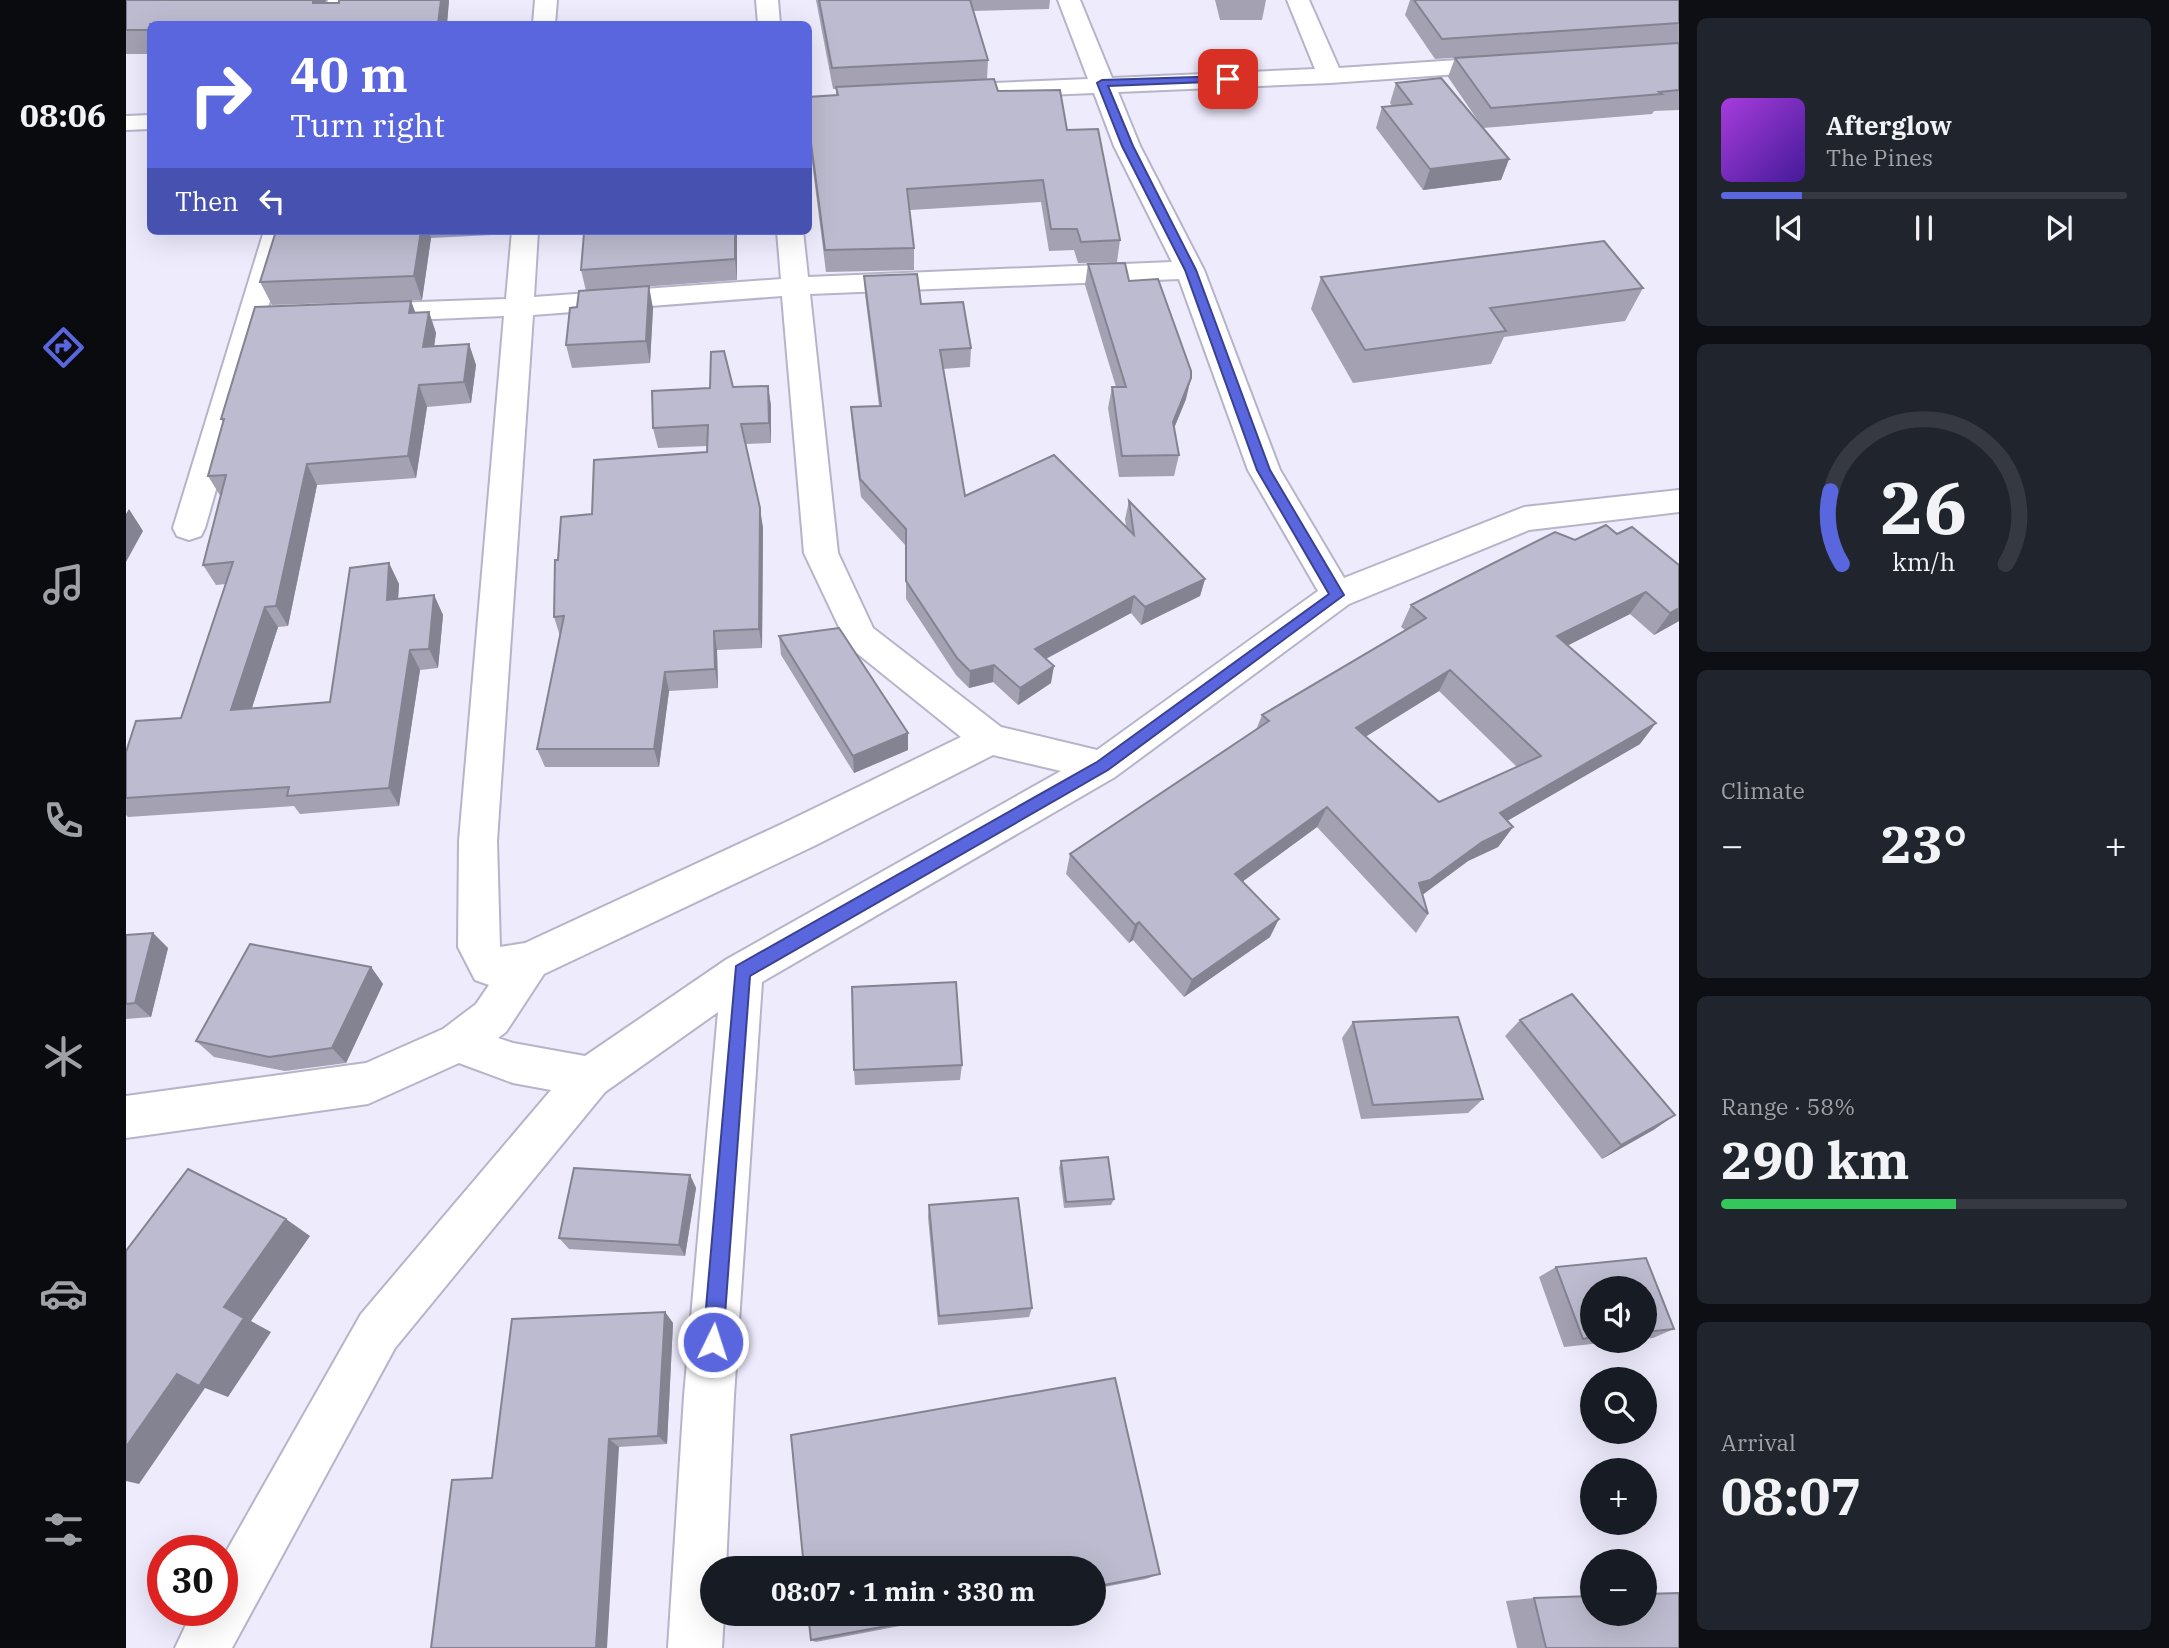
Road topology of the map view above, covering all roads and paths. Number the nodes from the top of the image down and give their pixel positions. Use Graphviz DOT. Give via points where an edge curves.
graph roads {
  1 [pos="339,0"];
  2 [pos="546,0"];
  3 [pos="767,0"];
  4 [pos="1069,0"];
  5 [pos="1298,0"];
  6 [pos="335,21"];
  7 [pos="544,21"];
  8 [pos="769,21"];
  9 [pos="1525,62"];
  10 [pos="1330,76"];
  11 [pos="1102,83"];
  12 [pos="920,94"];
  13 [pos="147,122"];
  14 [pos="126,123"];
  15 [pos="276,235"];
  16 [pos="525,235"];
  17 [pos="790,235"];
  18 [pos="1191,270"];
  19 [pos="796,286"];
  20 [pos="519,307"];
  21 [pos="344,314"];
  22 [pos="1679,500"];
  23 [pos="190,528"];
  24 [pos="1337,595"];
  25 [pos="990,739"];
  26 [pos="1102,766"];
  27 [pos="529,961"];
  28 [pos="742,972"];
  29 [pos="457,1043"];
  30 [pos="590,1077"];
  31 [pos="126,1117"];
  32 [pos="202,1648"];
  33 [pos="695,1648"];
  1 -- 6 [label="street"];
  2 -- 7 [label="street"];
  3 -- 8 [label="street"];
  4 -- 11 [label="street"];
  5 -- 10 [label="street"];
  9 -- 10 [label="street"];
  10 -- 11 [label="street"];
  11 -- 12 [label="street"];
  11 -- 18 [label="street" via="1127,146"];
  13 -- 14 [label="street"];
  15 -- 23 [label="street" via="263,317"];
  16 -- 20 [label="street"];
  17 -- 19 [label="street"];
  18 -- 19 [label="street"];
  18 -- 24 [label="street" via="1264,470"];
  19 -- 20 [label="street"];
  19 -- 25 [label="street" via="821,553 860,637"];
  20 -- 21 [label="street"];
  20 -- 27 [label="street" via="478,841 478,947 490,967"];
  22 -- 24 [label="street" via="1524,519"];
  24 -- 26 [label="street"];
  25 -- 26 [label="street"];
  25 -- 27 [label="street"];
  26 -- 28 [label="street"];
  27 -- 29 [label="street" via="491,1018"];
  28 -- 30 [label="street"];
  28 -- 33 [label="street" via="709,1396"];
  29 -- 30 [label="street" via="513,1062"];
  29 -- 31 [label="street" via="368,1083"];
  30 -- 32 [label="street" via="378,1331"];
}
